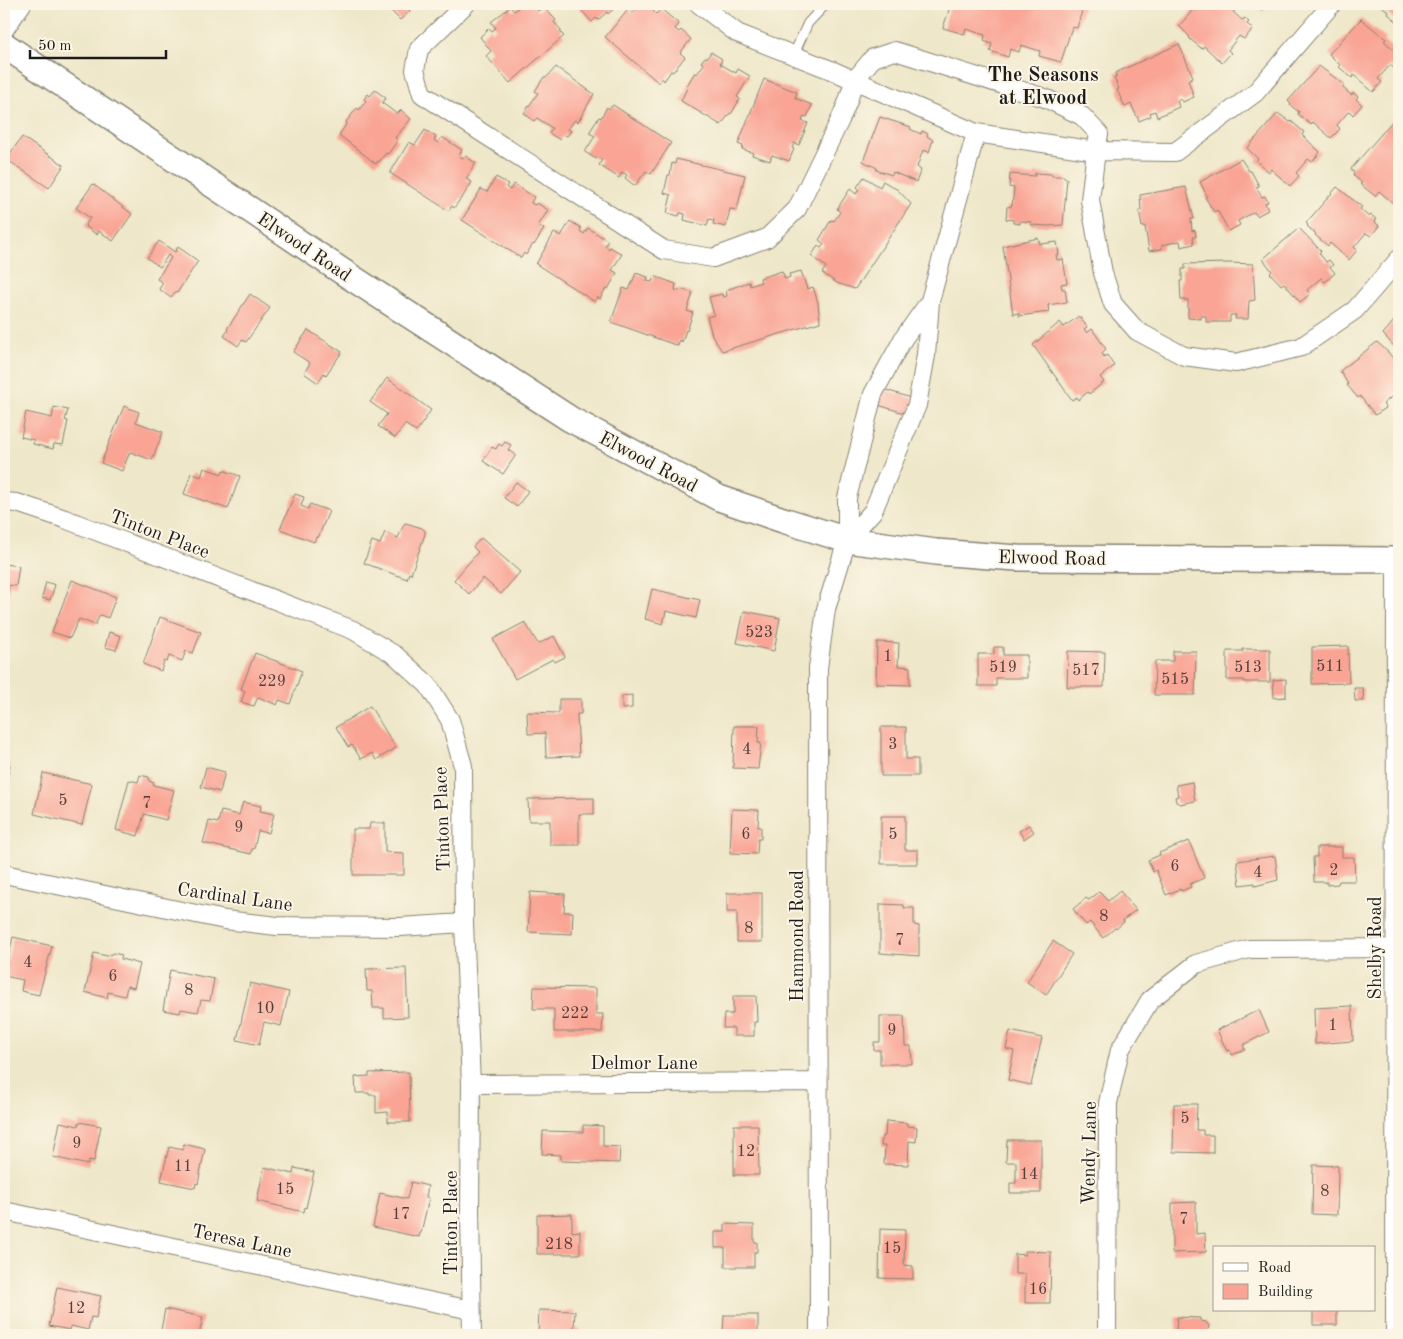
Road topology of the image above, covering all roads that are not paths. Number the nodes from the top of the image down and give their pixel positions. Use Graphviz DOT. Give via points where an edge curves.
graph roads {
  1 [pos="22,4"];
  2 [pos="466,4"];
  3 [pos="699,4"];
  4 [pos="826,4"];
  5 [pos="1332,4"];
  6 [pos="4,30"];
  7 [pos="4,45"];
  8 [pos="793,56"];
  9 [pos="854,80"];
  10 [pos="976,133"];
  11 [pos="1096,151"];
  12 [pos="1399,258"];
  13 [pos="930,301"];
  14 [pos="4,502"];
  15 [pos="847,540"];
  16 [pos="1398,560"];
  17 [pos="4,874"];
  18 [pos="464,923"];
  19 [pos="1395,948"];
  20 [pos="817,1082"];
  21 [pos="471,1084"];
  22 [pos="1397,1193"];
  23 [pos="4,1211"];
  24 [pos="471,1310"];
  25 [pos="472,1335"];
  26 [pos="818,1335"];
  27 [pos="1107,1335"];
  28 [pos="1395,1335"];
  1 -- 6 [label="street"];
  2 -- 9 [label="street" via="419,50 415,70 422,94 664,250 713,258 767,238 797,209 840,120"];
  3 -- 8 [label="street" via="737,33"];
  4 -- 8 [label="lane" via="808,23"];
  5 -- 11 [label="street" via="1255,93 1175,152"];
  7 -- 15 [label="main road, Elwood Road" via="570,419 719,498"];
  8 -- 9 [label="street"];
  9 -- 10 [label="street"];
  9 -- 11 [label="street" via="873,58 895,50 1045,98 1082,116 1099,134"];
  10 -- 11 [label="street"];
  10 -- 13 [label="street"];
  11 -- 12 [label="street" via="1090,200 1103,273 1113,304 1137,331 1184,356 1236,363 1301,347 1355,310"];
  13 -- 15 [label="street" via="903,339 873,394 847,498"];
  13 -- 15 [label="street" via="926,355 917,404 873,511"];
  14 -- 18 [label="street, Tinton Place" via="17,503 65,519 353,630 395,655 428,685 450,720 462,766"];
  15 -- 16 [label="main road, Elwood Road" via="936,552 1017,558"];
  15 -- 20 [label="street, Hammond Road" via="826,609 818,668"];
  16 -- 19 [label="street, Shelby Road"];
  17 -- 18 [label="street, Cardinal Lane" via="225,920 277,926 400,927"];
  18 -- 21 [label="street, Tinton Place"];
  19 -- 22 [label="street, Shelby Road"];
  19 -- 27 [label="street, Wendy Lane" via="1249,949 1196,964 1150,1000 1120,1050 1108,1103"];
  20 -- 21 [label="street, Delmor Lane"];
  20 -- 26 [label="street, Hammond Road"];
  21 -- 24 [label="street, Tinton Place"];
  22 -- 28 [label="street, Shelby Road"];
  23 -- 24 [label="street, Teresa Lane"];
  24 -- 25 [label="street, Tinton Place"];
}
